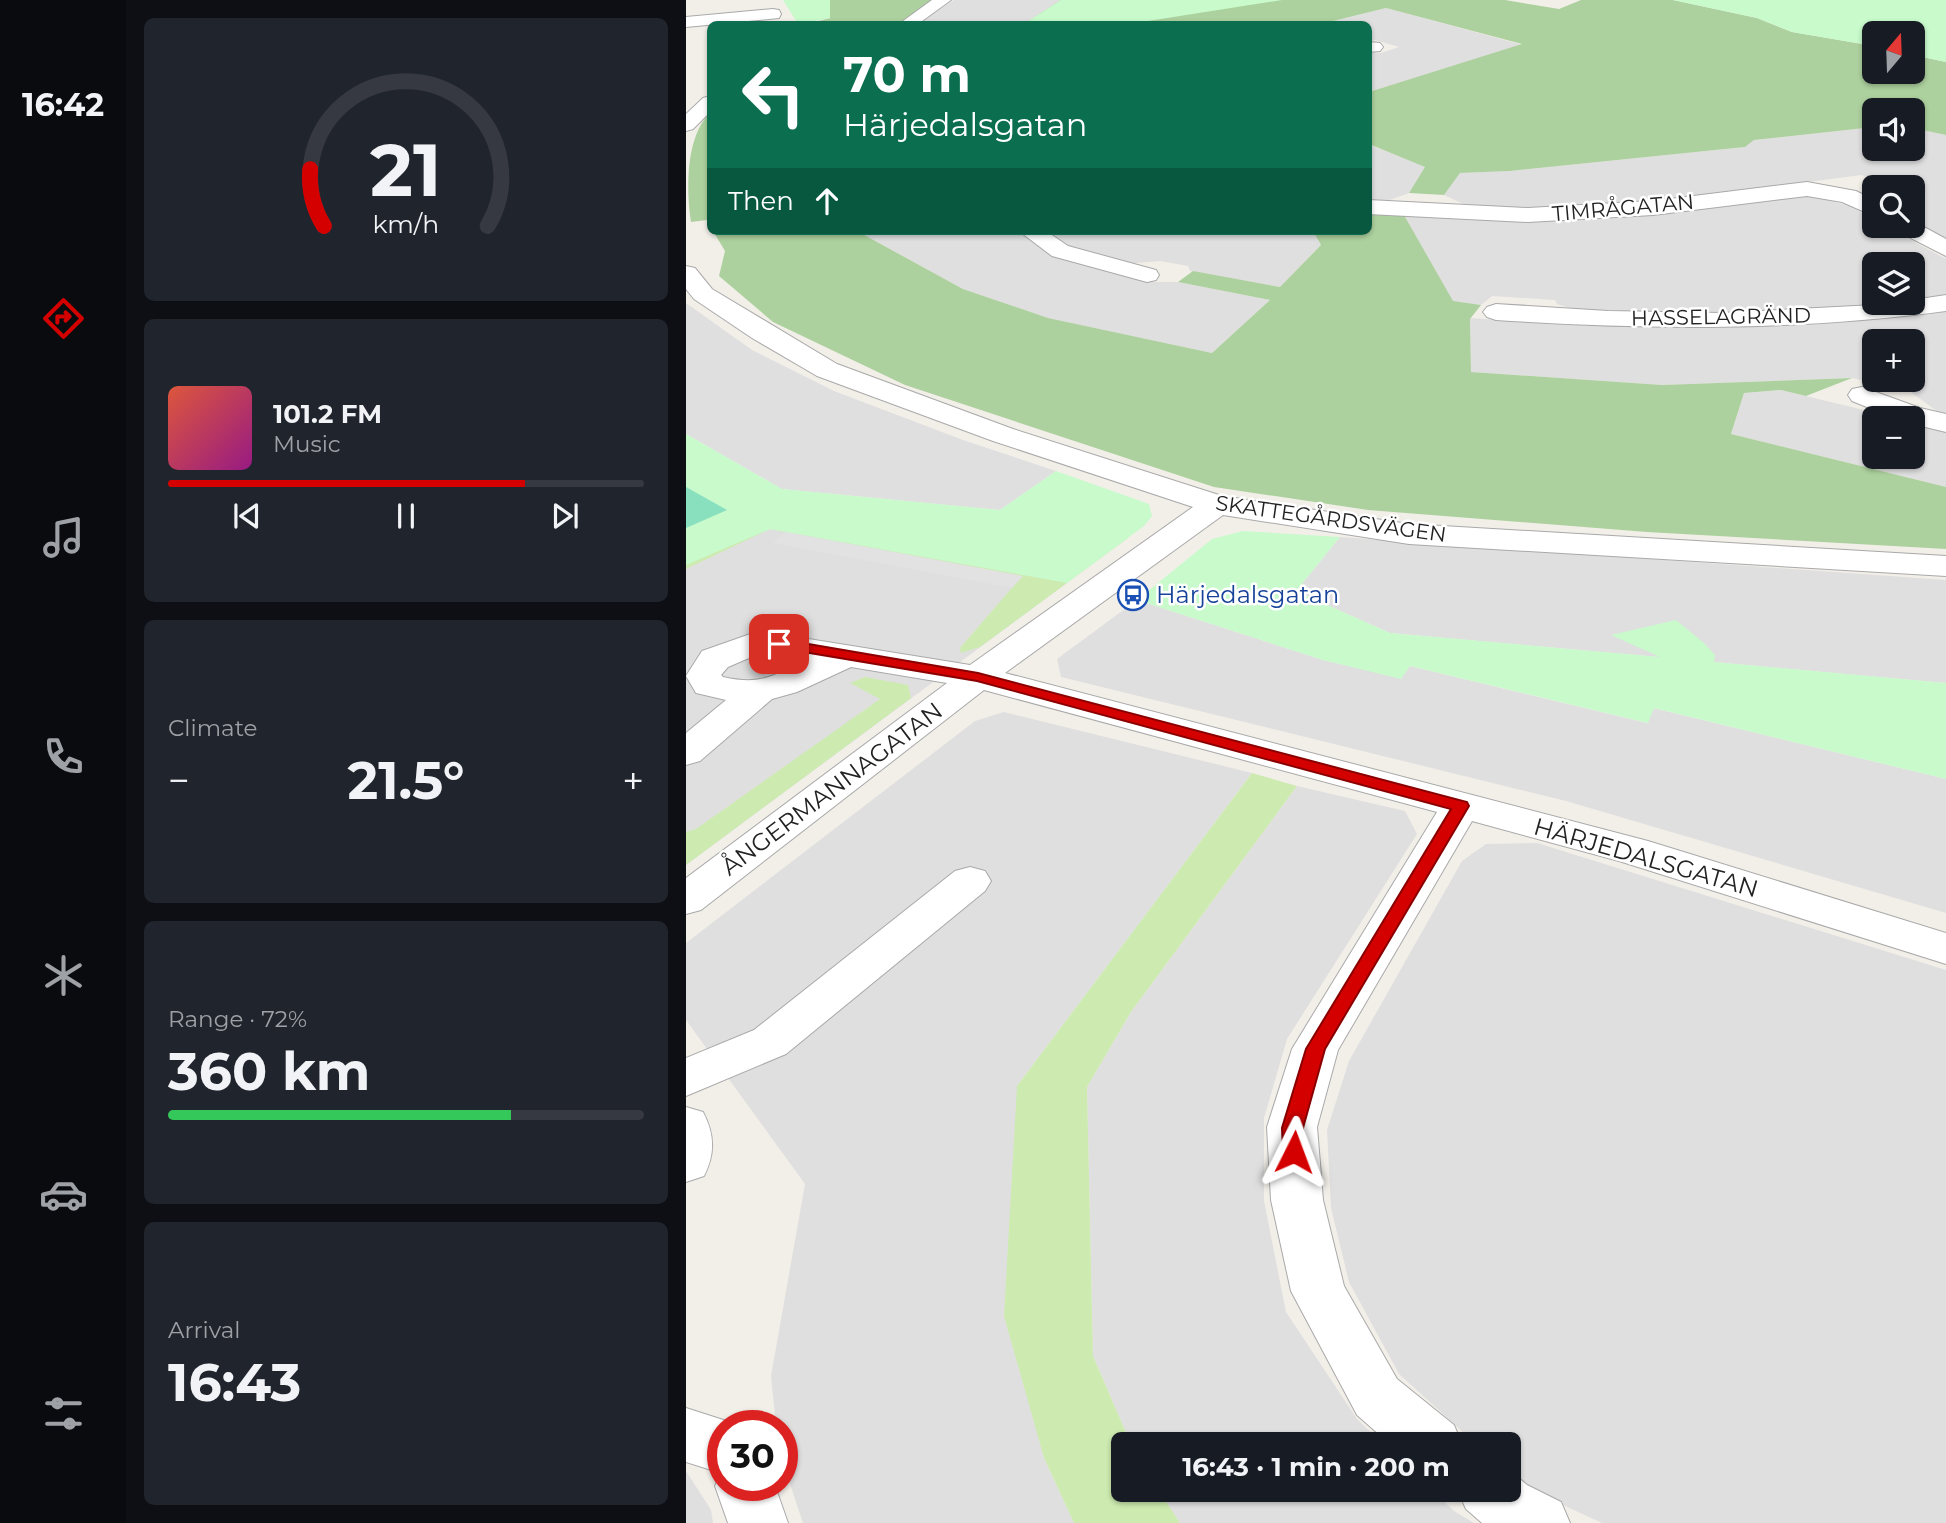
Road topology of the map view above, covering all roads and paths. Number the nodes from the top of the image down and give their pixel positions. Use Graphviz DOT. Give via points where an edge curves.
graph roads {
  1 [pos="943,0"];
  2 [pos="772,13"];
  3 [pos="912,21"];
  4 [pos="686,22"];
  5 [pos="700,104"];
  6 [pos="686,125"];
  7 [pos="1862,203"];
  8 [pos="1372,207"];
  9 [pos="1037,235"];
  10 [pos="1925,237"];
  11 [pos="1946,249"];
  12 [pos="686,273"];
  13 [pos="1147,275"];
  14 [pos="1946,303"];
  15 [pos="1496,312"];
  16 [pos="1862,395"];
  17 [pos="1946,424"];
  18 [pos="1216,505"];
  19 [pos="1946,566"];
  20 [pos="845,656"];
  21 [pos="699,664"];
  22 [pos="978,677"];
  23 [pos="760,691"];
  24 [pos="686,753"];
  25 [pos="1461,806"];
  26 [pos="970,881"];
  27 [pos="686,900"];
  28 [pos="1946,949"];
  29 [pos="686,1078"];
  30 [pos="686,1126"];
  31 [pos="686,1162"];
  32 [pos="1419,1432"];
  33 [pos="686,1435"];
  34 [pos="707,1441"];
  35 [pos="750,1501"];
  36 [pos="1502,1502"];
  37 [pos="758,1523"];
  38 [pos="1540,1523"];
  1 -- 3 [label="street"];
  2 -- 4 [label="street"];
  5 -- 6 [label="street"];
  7 -- 8 [label="street, TIMRÅGATAN" via="1807,189 1653,208 1528,215"];
  9 -- 13 [label="street" via="1060,251"];
  10 -- 11 [label="street"];
  12 -- 18 [label="street, SKATTEGÅRDSVÄGEN" via="703,294 827,370 1003,435"];
  14 -- 15 [label="street, HASSELAGRÄND" via="1697,321 1590,320"];
  16 -- 17 [label="street"];
  18 -- 19 [label="street, SKATTEGÅRDSVÄGEN" via="1409,534"];
  18 -- 22 [label="street, ÅNGERMANNAGATAN"];
  20 -- 21 [label="street, ÅNGERMANNAGATAN" via="759,640"];
  20 -- 22 [label="street, ÅNGERMANNAGATAN"];
  20 -- 23 [label="street, ÅNGERMANNAGATAN"];
  21 -- 23 [label="street, ÅNGERMANNAGATAN" via="709,685 749,694"];
  22 -- 25 [label="street, HÄRJEDALSGATAN"];
  22 -- 27 [label="street, ÅNGERMANNAGATAN"];
  23 -- 24 [label="street, ÅNGERMANNAGATAN"];
  25 -- 28 [label="street, HÄRJEDALSGATAN" via="1633,850"];
  25 -- 32 [label="street" via="1315,1049 1292,1128 1297,1200 1318,1290 1377,1397"];
  26 -- 29 [label="street" via="770,1042"];
  30 -- 31 [label="street" via="690,1151"];
  33 -- 34 [label="street"];
  35 -- 37 [label="street"];
  36 -- 38 [label="street"];
}
